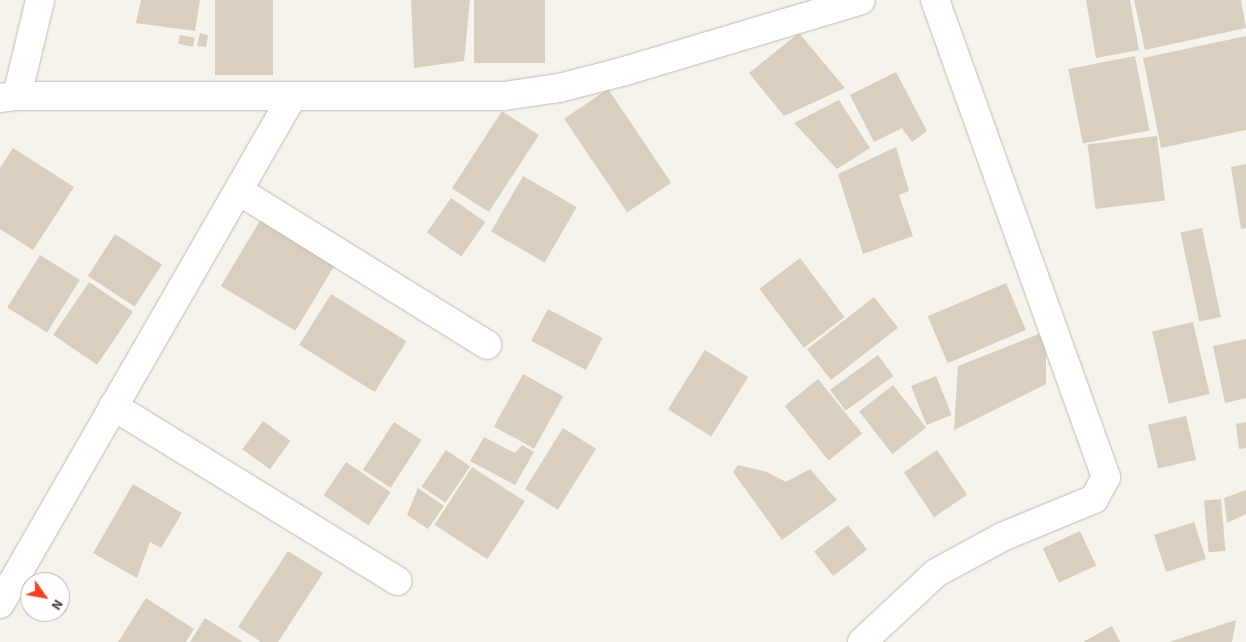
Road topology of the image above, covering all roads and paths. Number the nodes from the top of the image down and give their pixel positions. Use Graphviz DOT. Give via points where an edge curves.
graph roads {
  1 [pos="40,0"];
  2 [pos="861,0"];
  3 [pos="935,0"];
  4 [pos="292,96"];
  5 [pos="8,97"];
  6 [pos="239,192"];
  7 [pos="487,345"];
  8 [pos="113,406"];
  9 [pos="398,581"];
  10 [pos="0,604"];
  11 [pos="862,642"];
  1 -- 5 [label="street"];
  2 -- 4 [label="street" via="559,88 504,96"];
  3 -- 11 [label="street" via="1106,477 1094,499 1002,537 936,572"];
  4 -- 5 [label="street"];
  4 -- 6 [label="street"];
  6 -- 7 [label="street"];
  6 -- 8 [label="street"];
  8 -- 9 [label="street"];
  8 -- 10 [label="street"];
}
